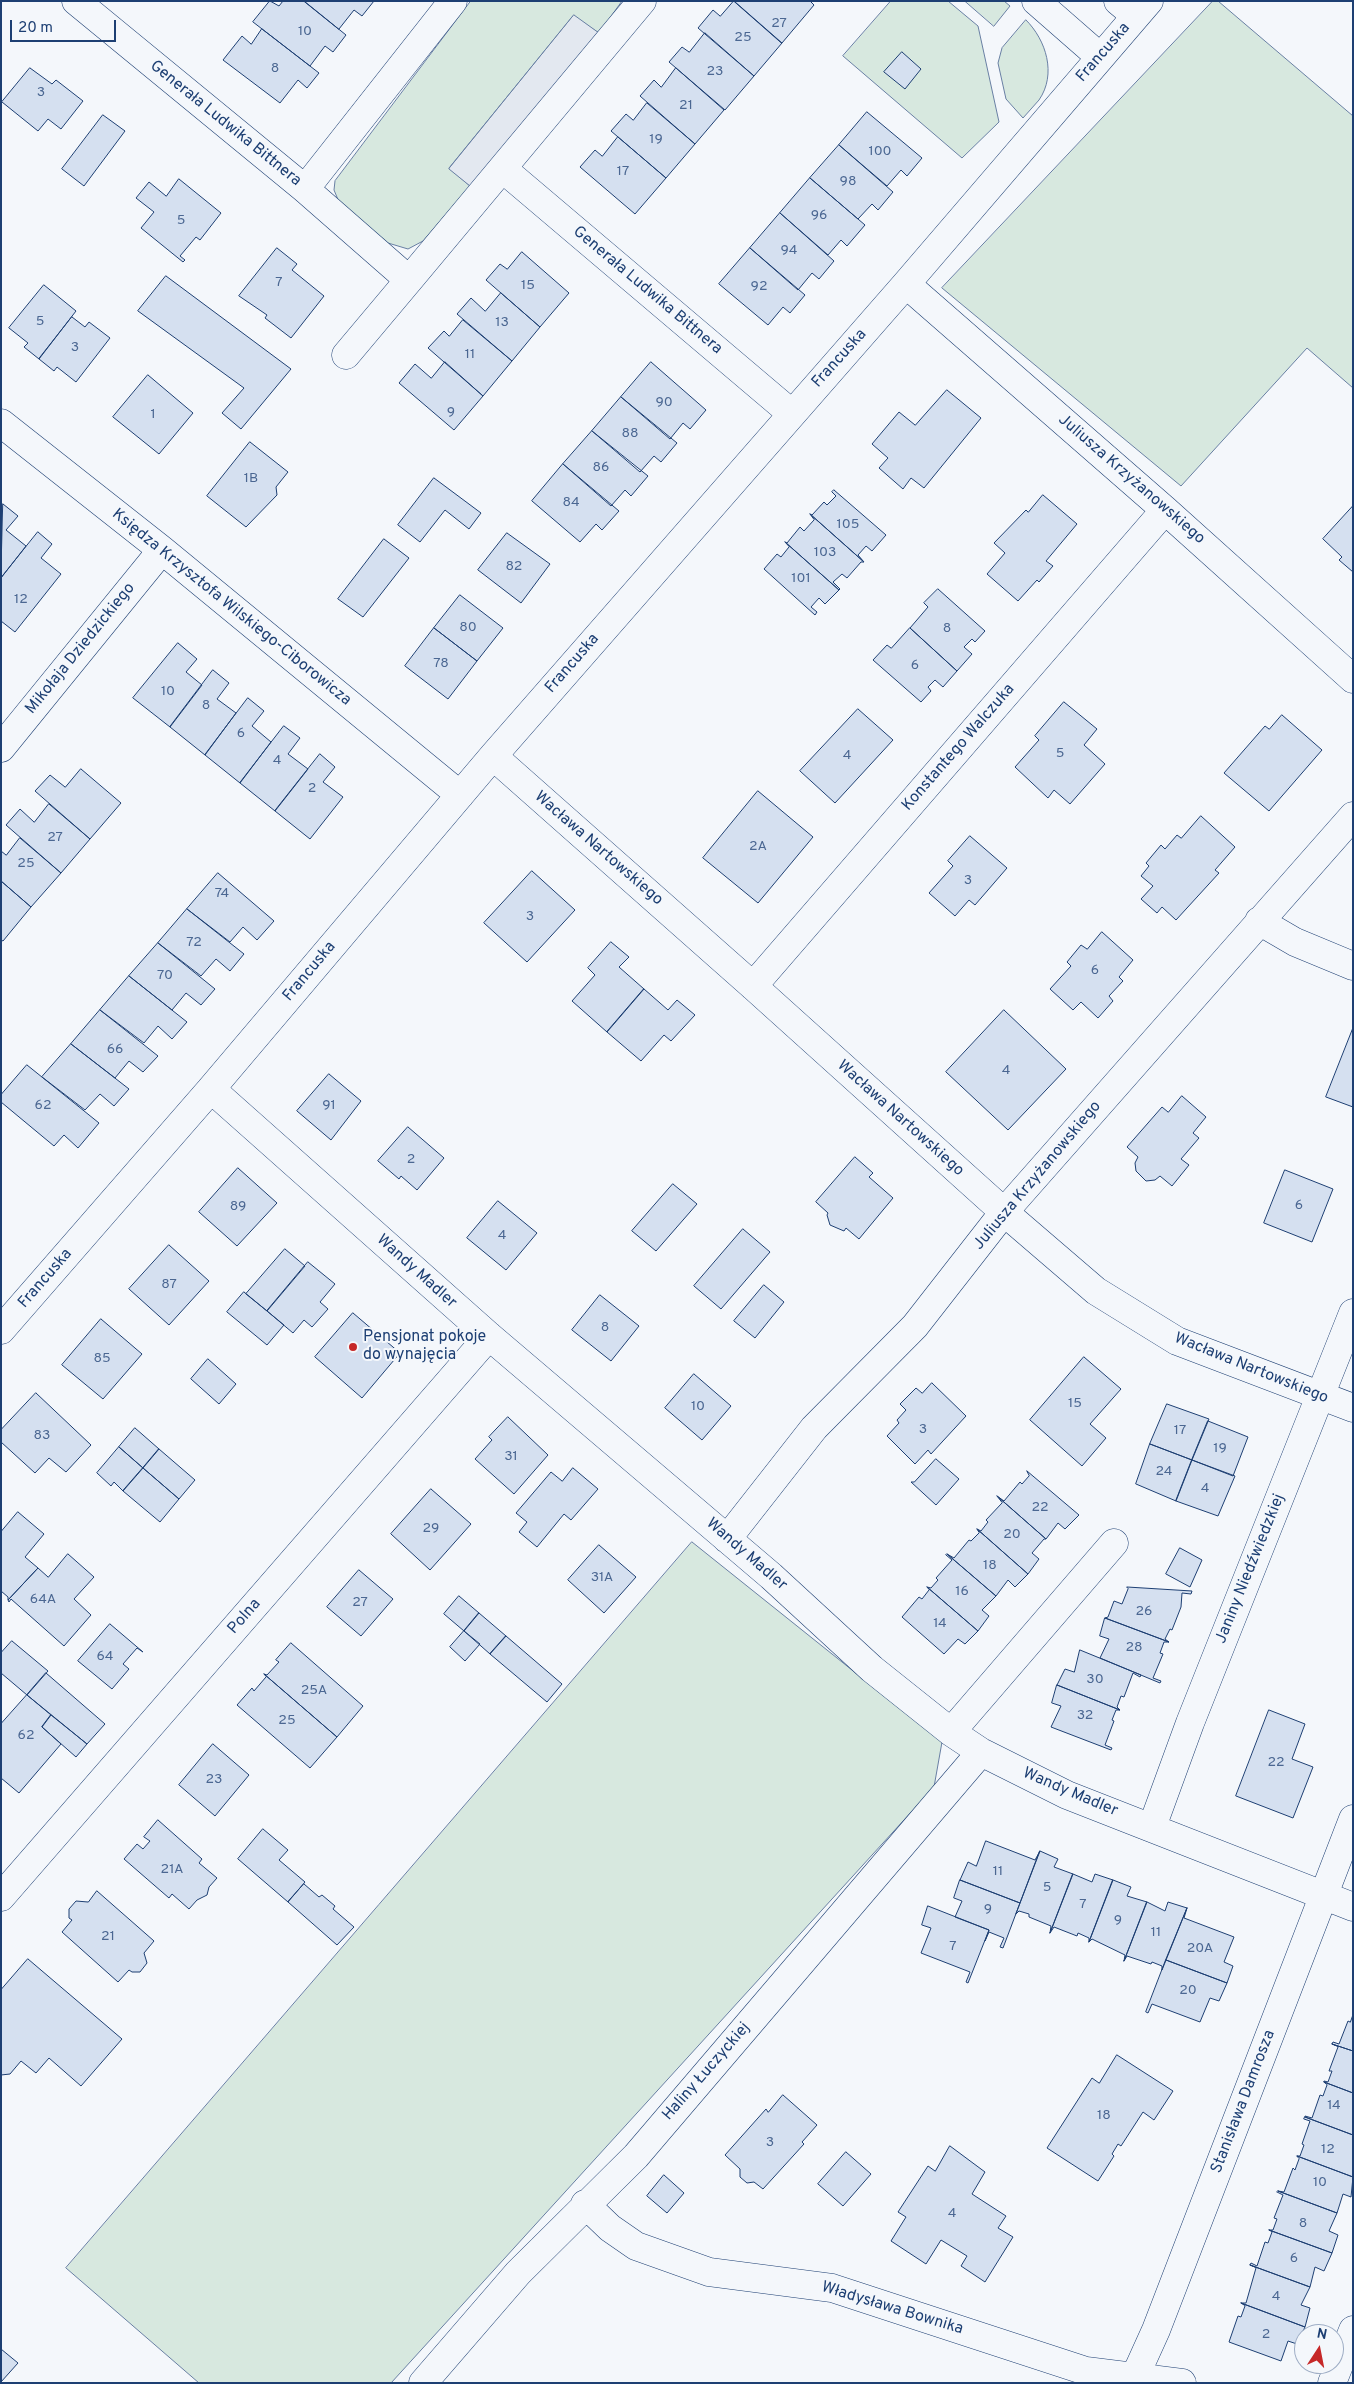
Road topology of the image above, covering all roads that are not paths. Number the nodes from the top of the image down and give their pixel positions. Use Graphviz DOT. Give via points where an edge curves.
graph roads {
  1 [pos="76,1"];
  2 [pos="453,1"];
  3 [pos="642,1"];
  4 [pos="1036,1"];
  5 [pos="1134,6"];
  6 [pos="1100,57"];
  7 [pos="503,169"];
  8 [pos="304,190"];
  9 [pos="409,280"];
  10 [pos="906,284"];
  11 [pos="346,355"];
  12 [pos="791,414"];
  13 [pos="1,423"];
  14 [pos="1165,510"];
  15 [pos="162,550"];
  16 [pos="1353,679"];
  17 [pos="1,748"];
  18 [pos="493,756"];
  19 [pos="460,795"];
  20 [pos="1353,816"];
  21 [pos="1259,921"];
  22 [pos="1353,966"];
  23 [pos="753,986"];
  24 [pos="211,1089"];
  25 [pos="1004,1212"];
  26 [pos="1353,1313"];
  27 [pos="1,1330"];
  28 [pos="489,1336"];
  29 [pos="1320,1397"];
  30 [pos="1353,1408"];
  31 [pos="727,1538"];
  32 [pos="1114,1543"];
  33 [pos="951,1732"];
  34 [pos="981,1752"];
  35 [pos="1353,1820"];
  36 [pos="1152,1827"];
  37 [pos="1323,1896"];
  38 [pos="1,1897"];
  39 [pos="1353,1907"];
  40 [pos="585,2204"];
  41 [pos="1353,2330"];
  42 [pos="1133,2379"];
  43 [pos="423,2383"];
  44 [pos="1182,2383"];
  45 [pos="1332,2383"];
  1 -- 8 [label="street, Generała Ludwika Bittnera"];
  2 -- 8 [label="street, Generała Ludwika Bittnera"];
  3 -- 7 [label="street"];
  4 -- 6 [label="street"];
  5 -- 6 [label="street, Francuska"];
  6 -- 10 [label="street, Francuska"];
  7 -- 9 [label="street"];
  7 -- 12 [label="street, Generała Ludwika Bittnera"];
  8 -- 9 [label="street, Generała Ludwika Bittnera"];
  9 -- 11 [label="street"];
  10 -- 12 [label="street, Francuska"];
  10 -- 14 [label="street, Juliusza Krzyżanowskiego"];
  12 -- 18 [label="street, Francuska"];
  13 -- 15 [label="street, Księdza Krzysztofa Wilskiego-Ciborowicza"];
  14 -- 16 [label="street, Juliusza Krzyżanowskiego"];
  14 -- 23 [label="street, Konstantego Walczuka"];
  15 -- 17 [label="street, Mikołaja Dziedzickiego"];
  15 -- 19 [label="street, Księdza Krzysztofa Wilskiego-Ciborowicza"];
  18 -- 19 [label="street, Francuska"];
  18 -- 23 [label="street, Wacława Nartowskiego"];
  19 -- 24 [label="street, Francuska"];
  20 -- 21 [label="street, Juliusza Krzyżanowskiego"];
  21 -- 22 [label="street" via="1295,942"];
  21 -- 25 [label="street, Juliusza Krzyżanowskiego"];
  23 -- 25 [label="street, Wacława Nartowskiego"];
  24 -- 27 [label="street, Francuska"];
  24 -- 28 [label="street, Wandy Madler"];
  25 -- 29 [label="street, Wacława Nartowskiego" via="1096,1291 1176,1341"];
  25 -- 31 [label="street, Juliusza Krzyżanowskiego" via="915,1326 814,1428"];
  26 -- 29 [label="street, Janiny Niedźwiedzkiej"];
  28 -- 31 [label="street, Wandy Madler"];
  28 -- 38 [label="street, Polna"];
  29 -- 30 [label="street, Wacława Nartowskiego"];
  29 -- 36 [label="street, Janiny Niedźwiedzkiej"];
  31 -- 33 [label="street, Wandy Madler" via="872,1669"];
  32 -- 33 [label="street"];
  33 -- 34 [label="street, Wandy Madler"];
  34 -- 36 [label="street, Wandy Madler" via="1067,1795"];
  34 -- 40 [label="street, Haliny Łuczyckiej" via="636,2156"];
  35 -- 37 [label="street, Stanisława Damrosza"];
  36 -- 37 [label="street, Wandy Madler"];
  37 -- 39 [label="street, Wandy Madler"];
  37 -- 42 [label="street, Stanisława Damrosza" via="1156,2330"];
  40 -- 42 [label="street, Władysława Bownika" via="610,2228 636,2246 702,2270 832,2288 1086,2371"];
  40 -- 43 [label="street, Haliny Łuczyckiej" via="518,2273"];
  41 -- 45 [label="street"];
  42 -- 44 [label="street, Władysława Bownika"];
}
